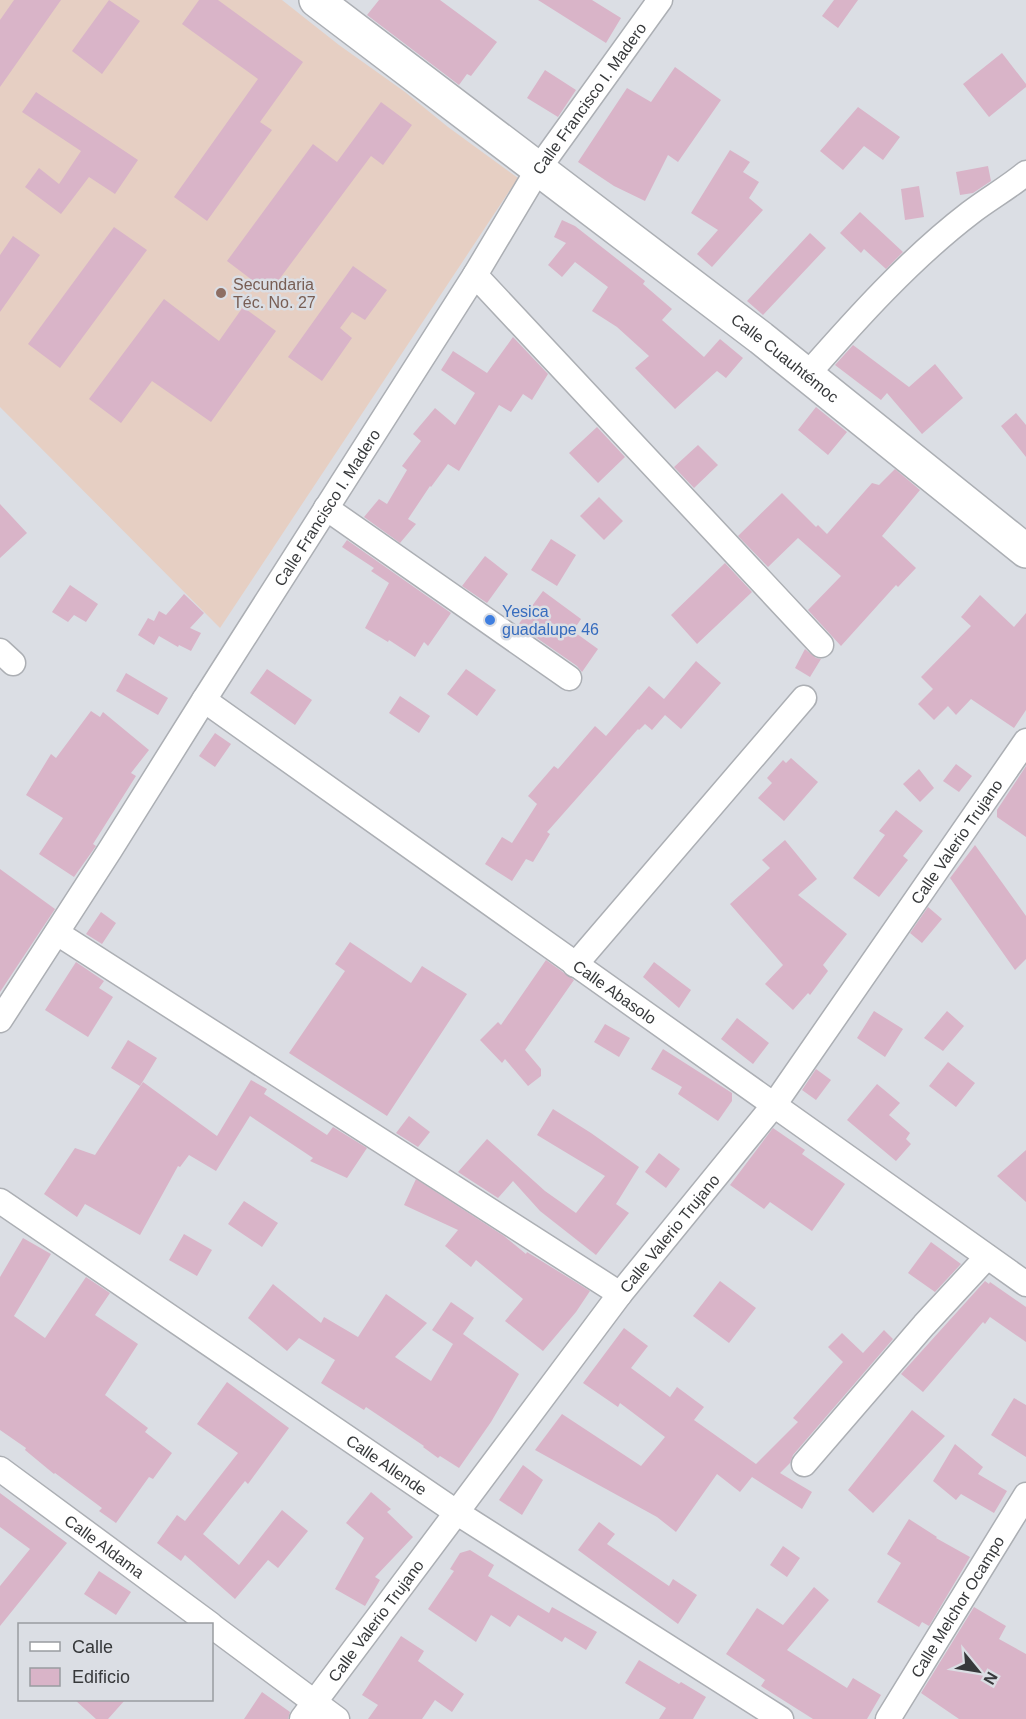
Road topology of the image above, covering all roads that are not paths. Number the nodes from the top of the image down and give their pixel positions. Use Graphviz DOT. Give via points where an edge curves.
graph roads {
  1 [pos="316,0"];
  2 [pos="660,0"];
  3 [pos="538,168"];
  4 [pos="1026,173"];
  5 [pos="475,275"];
  6 [pos="807,375"];
  7 [pos="326,508"];
  8 [pos="1026,551"];
  9 [pos="821,645"];
  10 [pos="569,678"];
  11 [pos="804,698"];
  12 [pos="204,700"];
  13 [pos="1026,741"];
  14 [pos="57,933"];
  15 [pos="575,965"];
  16 [pos="0,1020"];
  17 [pos="774,1105"];
  18 [pos="0,1201"];
  19 [pos="987,1257"];
  20 [pos="1026,1284"];
  21 [pos="620,1294"];
  22 [pos="804,1464"];
  23 [pos="0,1469"];
  24 [pos="1026,1495"];
  25 [pos="456,1512"];
  26 [pos="208,1623"];
  27 [pos="213,1627"];
  28 [pos="308,1710"];
  29 [pos="337,1719"];
  30 [pos="781,1719"];
  31 [pos="888,1719"];
  1 -- 3 [label="street, Calle Cuauhtémoc"];
  2 -- 3 [label="street, Calle Francisco I. Madero"];
  3 -- 5 [label="street, Calle Francisco I. Madero"];
  3 -- 6 [label="street, Calle Cuauhtémoc"];
  4 -- 6 [label="street" via="970,213 916,260"];
  5 -- 7 [label="street, Calle Francisco I. Madero"];
  5 -- 9 [label="street"];
  6 -- 8 [label="street, Calle Cuauhtémoc"];
  7 -- 10 [label="street"];
  7 -- 12 [label="street, Calle Francisco I. Madero"];
  11 -- 15 [label="street"];
  12 -- 14 [label="street, Calle Francisco I. Madero"];
  12 -- 15 [label="street, Calle Abasolo"];
  13 -- 17 [label="street, Calle Valerio Trujano"];
  14 -- 16 [label="street, Calle Francisco I. Madero"];
  14 -- 21 [label="street"];
  15 -- 17 [label="street, Calle Abasolo"];
  17 -- 19 [label="street, Calle Abasolo"];
  17 -- 21 [label="street, Calle Valerio Trujano"];
  18 -- 25 [label="street, Calle Allende"];
  19 -- 20 [label="street, Calle Abasolo"];
  19 -- 22 [label="street"];
  21 -- 25 [label="street, Calle Valerio Trujano"];
  23 -- 26 [label="street, Calle Aldama"];
  24 -- 31 [label="street, Calle Melchor Ocampo"];
  25 -- 28 [label="street, Calle Valerio Trujano"];
  25 -- 30 [label="street, Calle Allende"];
  27 -- 28 [label="street, Calle Aldama"];
  28 -- 29 [label="street, Calle Aldama"];
}
